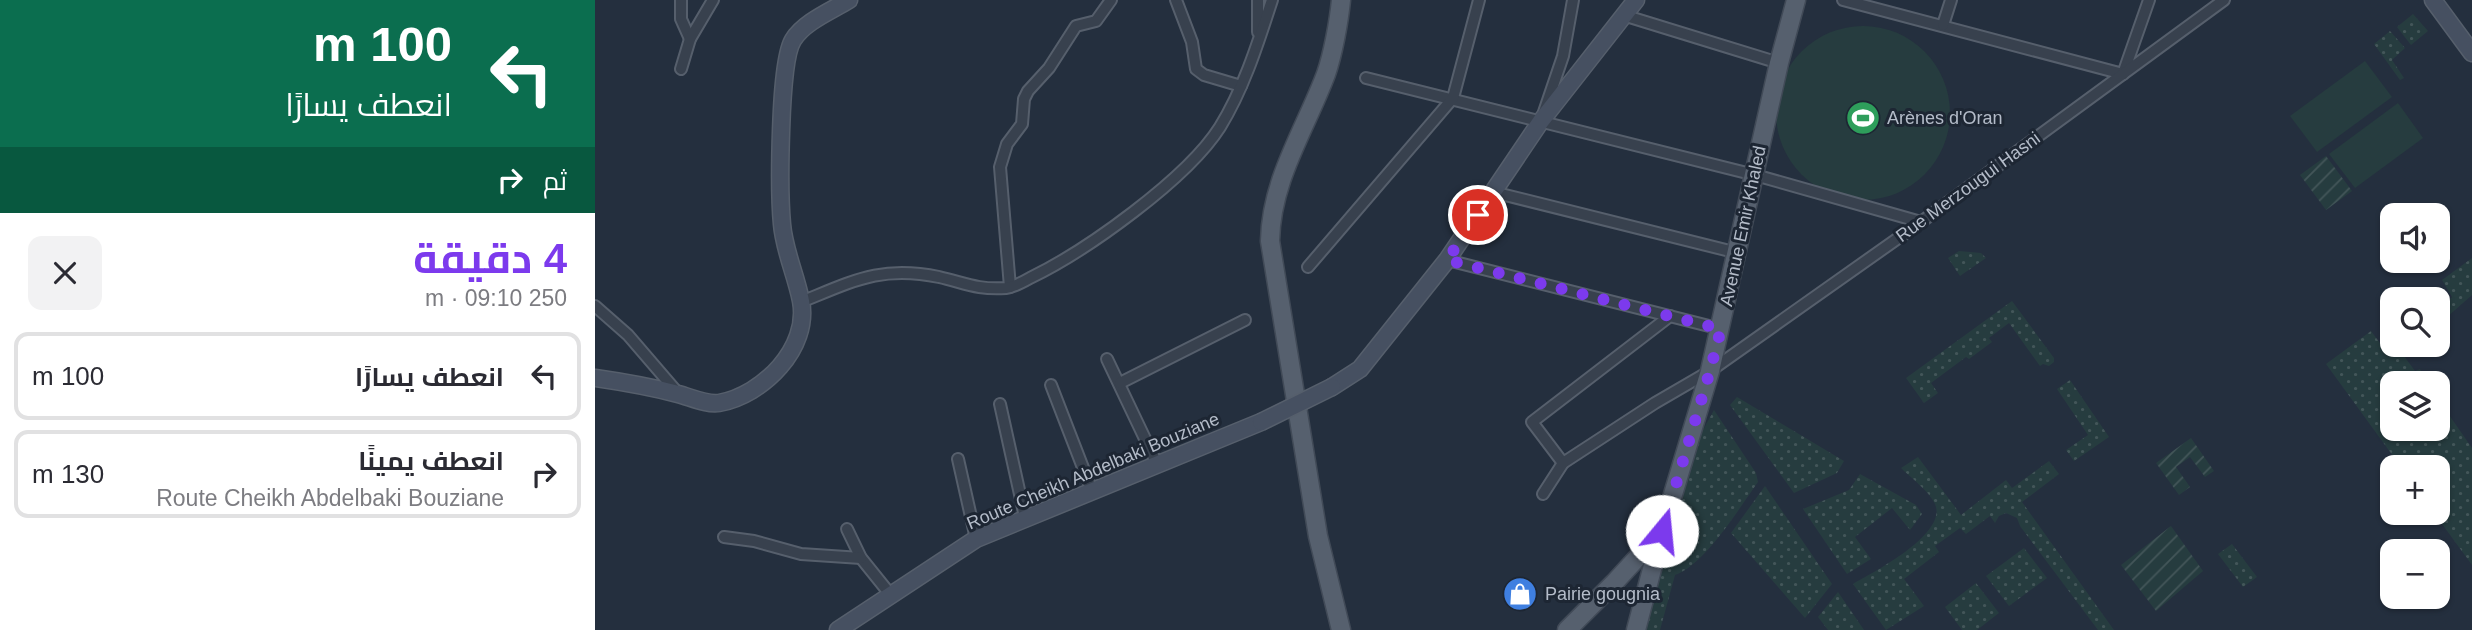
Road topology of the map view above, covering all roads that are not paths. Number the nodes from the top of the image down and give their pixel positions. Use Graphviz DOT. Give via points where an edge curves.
graph roads {
  1 [pos="681,0"];
  2 [pos="713,0"];
  3 [pos="849,0"];
  4 [pos="1111,0"];
  5 [pos="1176,0"];
  6 [pos="1258,0"];
  7 [pos="1272,0"];
  8 [pos="1341,0"];
  9 [pos="1479,0"];
  10 [pos="1573,0"];
  11 [pos="1636,0"];
  12 [pos="1797,0"];
  13 [pos="1843,0"];
  14 [pos="1951,0"];
  15 [pos="2149,0"];
  16 [pos="2224,0"];
  17 [pos="2433,0"];
  18 [pos="1865,3"];
  19 [pos="1623,15"];
  20 [pos="1943,25"];
  21 [pos="690,39"];
  22 [pos="1258,42"];
  23 [pos="2472,54"];
  24 [pos="1779,63"];
  25 [pos="681,69"];
  26 [pos="2123,74"];
  27 [pos="1366,78"];
  28 [pos="1241,86"];
  29 [pos="1454,99"];
  30 [pos="1541,121"];
  31 [pos="1755,174"];
  32 [pos="1493,192"];
  33 [pos="1921,222"];
  34 [pos="1738,253"];
  35 [pos="1447,260"];
  36 [pos="1308,267"];
  37 [pos="1010,287"];
  38 [pos="801,302"];
  39 [pos="595,306"];
  40 [pos="1670,316"];
  41 [pos="1245,320"];
  42 [pos="1721,329"];
  43 [pos="1107,359"];
  44 [pos="1710,371"];
  45 [pos="595,378"];
  46 [pos="1120,383"];
  47 [pos="1051,385"];
  48 [pos="679,394"];
  49 [pos="1000,404"];
  50 [pos="958,459"];
  51 [pos="1563,463"];
  52 [pos="1157,464"];
  53 [pos="1092,491"];
  54 [pos="1543,494"];
  55 [pos="1025,517"];
  56 [pos="848,529"];
  57 [pos="1662,531"];
  58 [pos="724,537"];
  59 [pos="976,538"];
  60 [pos="861,558"];
  61 [pos="890,594"];
  62 [pos="838,630"];
  63 [pos="1341,630"];
  64 [pos="1567,630"];
  65 [pos="1636,630"];
  1 -- 21 [label="street" via="681,19"];
  2 -- 21 [label="street"];
  3 -- 38 [label="street" via="801,30 786,56 782,223"];
  4 -- 37 [label="street" via="1096,21 1076,26 1028,91 1022,124 1002,155"];
  5 -- 28 [label="street" via="1192,42 1196,69"];
  6 -- 22 [label="street"];
  7 -- 22 [label="street"];
  8 -- 63 [label="main road" via="1327,72 1276,193 1270,242 1318,536"];
  9 -- 29 [label="street"];
  10 -- 30 [label="street" via="1563,56"];
  11 -- 19 [label="street"];
  12 -- 24 [label="main road, Avenue Emir Khaled"];
  13 -- 18 [label="street"];
  14 -- 20 [label="street"];
  15 -- 26 [label="street"];
  16 -- 26 [label="street, Rue Merzougui Hasni"];
  17 -- 23 [label="street"];
  18 -- 20 [label="street"];
  19 -- 24 [label="street"];
  19 -- 30 [label="street"];
  20 -- 26 [label="street"];
  21 -- 25 [label="street"];
  22 -- 28 [label="street"];
  24 -- 31 [label="main road, Avenue Emir Khaled"];
  26 -- 33 [label="street, Rue Merzougui Hasni"];
  27 -- 29 [label="street"];
  28 -- 37 [label="street" via="1210,141 1186,167 1077,251"];
  29 -- 30 [label="street"];
  29 -- 36 [label="street"];
  30 -- 31 [label="street"];
  30 -- 32 [label="street"];
  31 -- 33 [label="street"];
  31 -- 34 [label="main road, Avenue Emir Khaled"];
  32 -- 34 [label="street"];
  32 -- 35 [label="street"];
  33 -- 44 [label="street, Rue Merzougui Hasni"];
  34 -- 42 [label="main road, Avenue Emir Khaled"];
  35 -- 40 [label="street"];
  35 -- 52 [label="street, Route Cheikh Abdelbaki Bouziane, bridge" via="1360,369 1261,422"];
  37 -- 38 [label="street" via="982,289 941,278 886,273"];
  38 -- 48 [label="street" via="802,323 772,376 745,395 717,404"];
  39 -- 48 [label="street" via="628,335"];
  40 -- 42 [label="street"];
  40 -- 51 [label="street" via="1532,422"];
  41 -- 46 [label="street"];
  42 -- 44 [label="main road, Avenue Emir Khaled"];
  43 -- 46 [label="street"];
  44 -- 51 [label="street, Rue Merzougui Hasni"];
  44 -- 57 [label="main road, Avenue Emir Khaled"];
  45 -- 48 [label="street"];
  46 -- 52 [label="street"];
  47 -- 53 [label="street"];
  49 -- 55 [label="street"];
  50 -- 59 [label="street"];
  51 -- 54 [label="street"];
  52 -- 53 [label="street, Route Cheikh Abdelbaki Bouziane"];
  53 -- 55 [label="street, Route Cheikh Abdelbaki Bouziane"];
  55 -- 59 [label="street, Route Cheikh Abdelbaki Bouziane"];
  56 -- 60 [label="street"];
  57 -- 64 [label="main road"];
  57 -- 65 [label="main road, Avenue Emir Khaled"];
  58 -- 60 [label="street" via="801,554"];
  59 -- 61 [label="street, Route Cheikh Abdelbaki Bouziane"];
  60 -- 61 [label="street"];
  61 -- 62 [label="street, Route Cheikh Abdelbaki Bouziane"];
}
